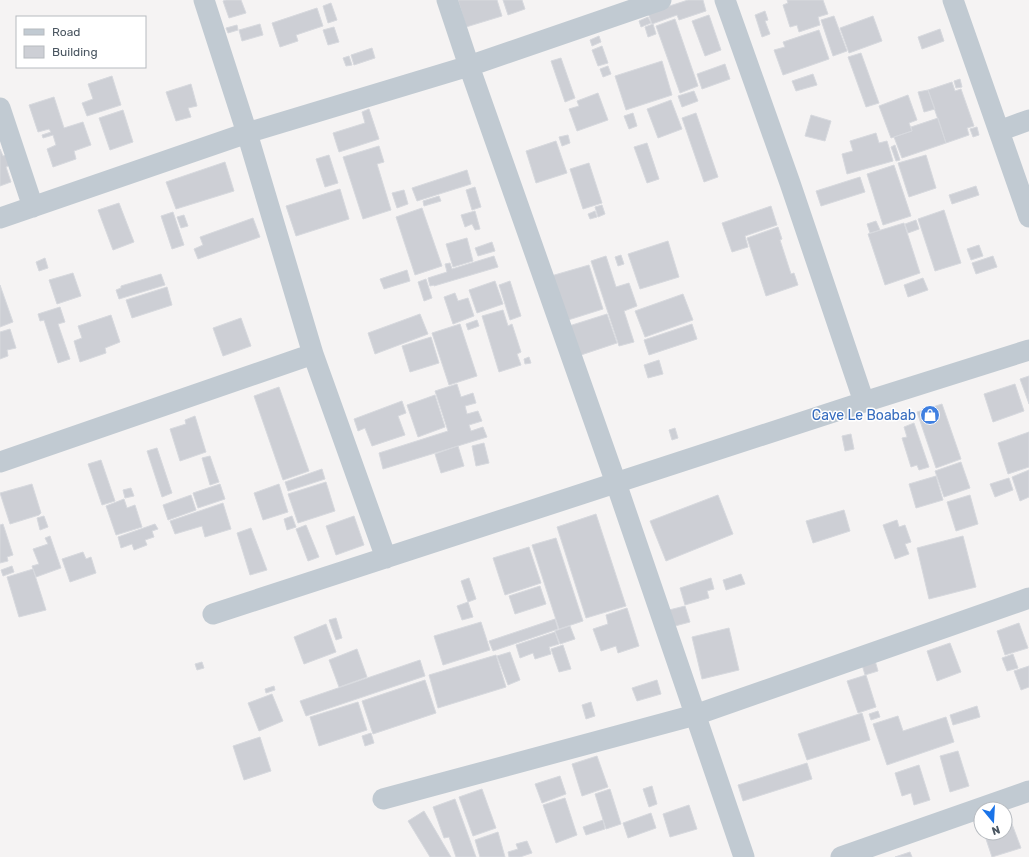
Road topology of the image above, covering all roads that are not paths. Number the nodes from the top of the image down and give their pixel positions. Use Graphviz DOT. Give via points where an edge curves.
graph roads {
  1 [pos="204,0"];
  2 [pos="447,0"];
  3 [pos="661,0"];
  4 [pos="725,0"];
  5 [pos="953,0"];
  6 [pos="469,66"];
  7 [pos="0,108"];
  8 [pos="1029,120"];
  9 [pos="999,131"];
  10 [pos="247,134"];
  11 [pos="33,206"];
  12 [pos="1029,217"];
  13 [pos="0,218"];
  14 [pos="1029,350"];
  15 [pos="313,354"];
  16 [pos="864,402"];
  17 [pos="0,462"];
  18 [pos="616,483"];
  19 [pos="386,558"];
  20 [pos="1029,598"];
  21 [pos="213,614"];
  22 [pos="695,715"];
  23 [pos="1029,791"];
  24 [pos="383,799"];
  25 [pos="744,857"];
  26 [pos="841,857"];
  1 -- 10 [label="street"];
  2 -- 6 [label="street"];
  3 -- 6 [label="street"];
  4 -- 16 [label="street"];
  5 -- 9 [label="street"];
  6 -- 10 [label="street"];
  6 -- 18 [label="street"];
  7 -- 11 [label="street"];
  8 -- 9 [label="street"];
  9 -- 12 [label="street"];
  10 -- 11 [label="street"];
  10 -- 15 [label="street"];
  11 -- 13 [label="street"];
  14 -- 16 [label="street"];
  15 -- 17 [label="street"];
  15 -- 19 [label="street"];
  16 -- 18 [label="street"];
  18 -- 19 [label="street"];
  18 -- 22 [label="street"];
  19 -- 21 [label="street"];
  20 -- 22 [label="street"];
  22 -- 24 [label="street"];
  22 -- 25 [label="street"];
  23 -- 26 [label="street"];
}
